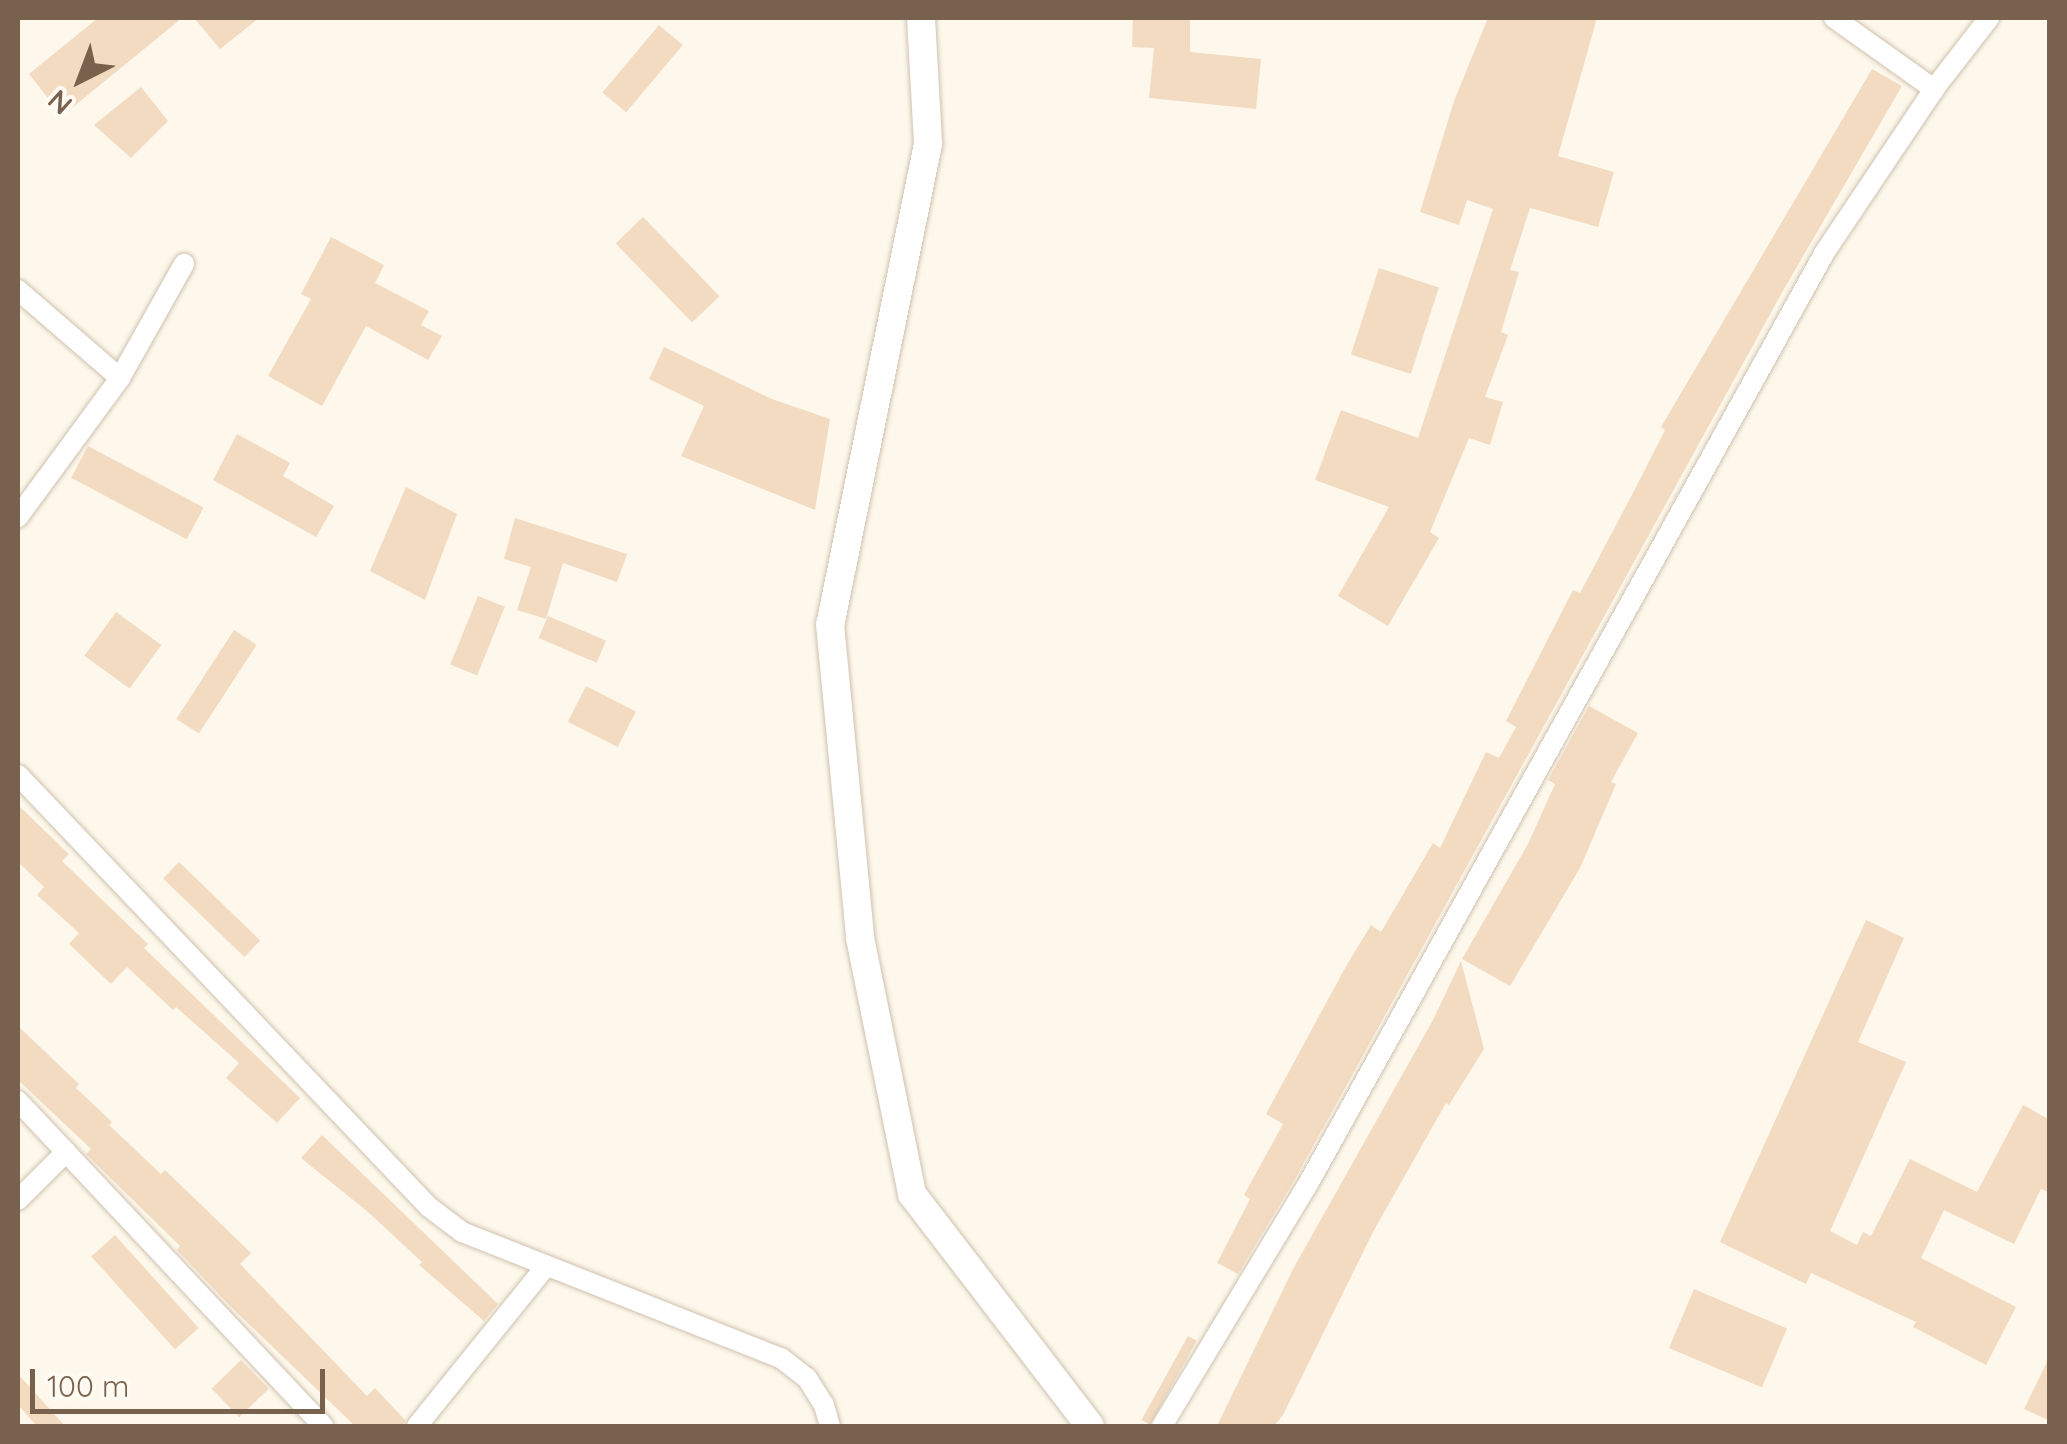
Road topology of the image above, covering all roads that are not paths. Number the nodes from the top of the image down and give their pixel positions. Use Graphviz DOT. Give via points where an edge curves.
graph roads {
  1 [pos="921,18"];
  2 [pos="1834,18"];
  3 [pos="1989,18"];
  4 [pos="1934,89"];
  5 [pos="184,264"];
  6 [pos="18,290"];
  7 [pos="120,378"];
  8 [pos="18,517"];
  9 [pos="18,775"];
  10 [pos="18,1101"];
  11 [pos="66,1152"];
  12 [pos="18,1200"];
  13 [pos="546,1266"];
  14 [pos="323,1426"];
  15 [pos="417,1426"];
  16 [pos="830,1426"];
  17 [pos="1090,1426"];
  18 [pos="1162,1426"];
  1 -- 17 [label="street" via="928,144 830,624 860,938 912,1194"];
  2 -- 4 [label="street"];
  3 -- 4 [label="street"];
  4 -- 18 [label="street" via="1824,252 1307,1186"];
  5 -- 7 [label="street"];
  6 -- 7 [label="street"];
  7 -- 8 [label="street"];
  9 -- 13 [label="street" via="429,1208 462,1232"];
  10 -- 11 [label="street"];
  11 -- 12 [label="street"];
  11 -- 14 [label="street"];
  13 -- 15 [label="street"];
  13 -- 16 [label="street" via="781,1358 807,1378"];
}
